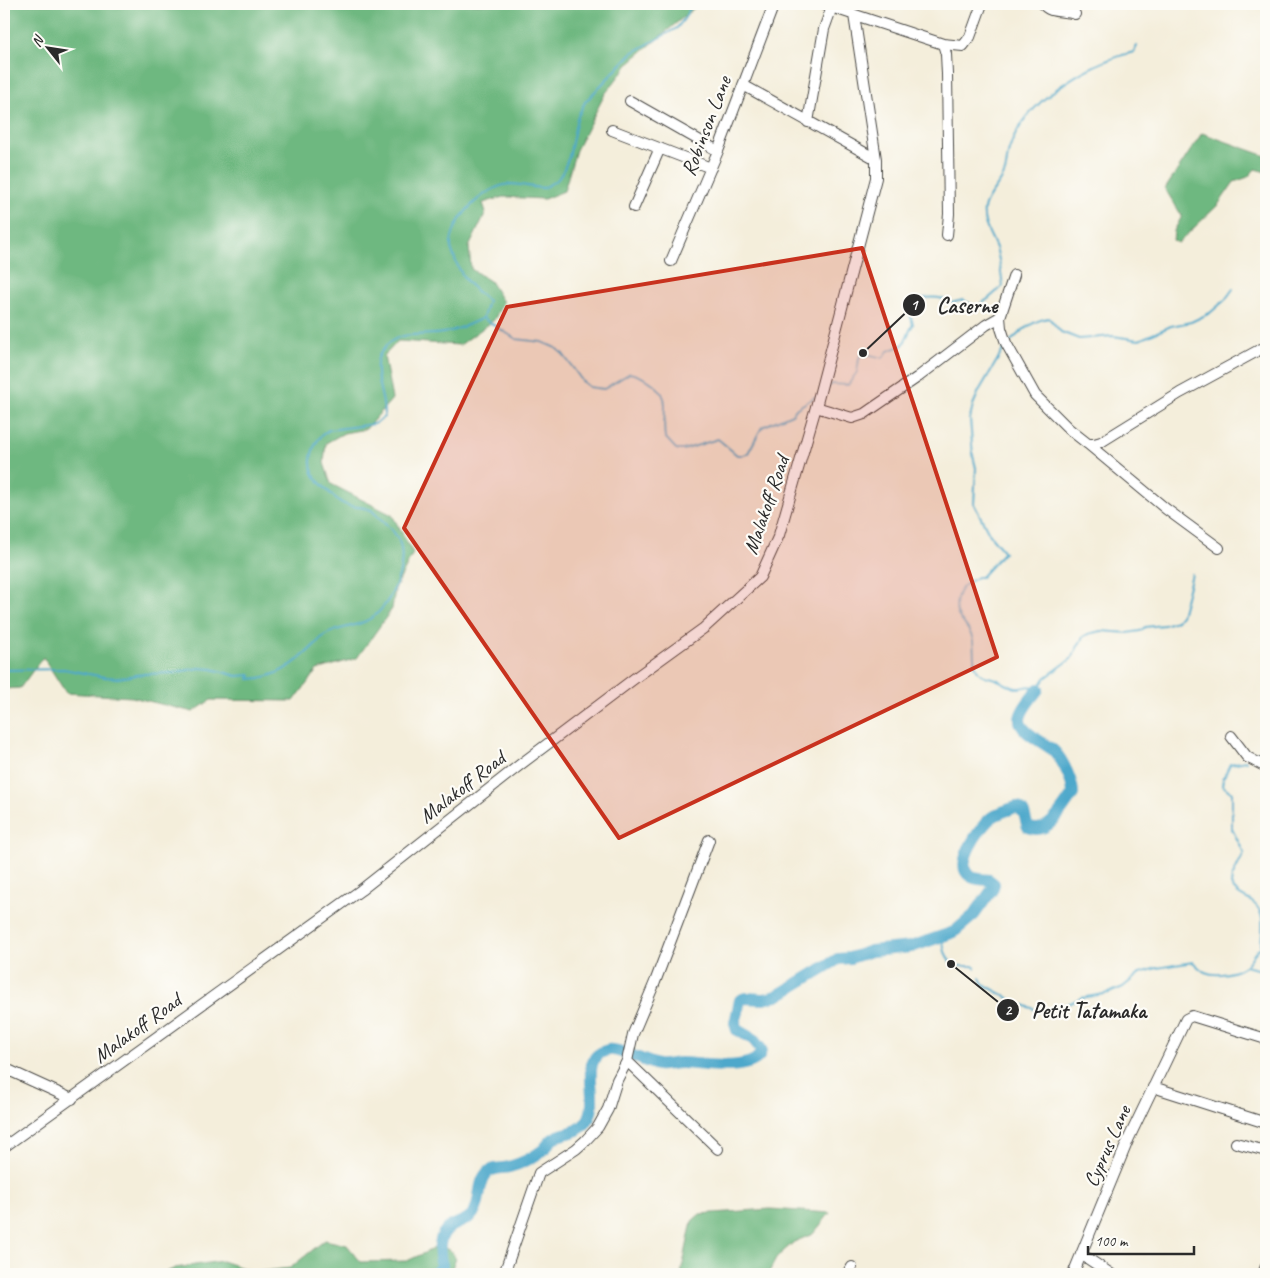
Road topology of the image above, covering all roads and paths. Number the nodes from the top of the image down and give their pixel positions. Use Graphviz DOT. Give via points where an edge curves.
graph roads {
  1 [pos="774,4"];
  2 [pos="982,4"];
  3 [pos="1043,4"];
  4 [pos="827,5"];
  5 [pos="1075,14"];
  6 [pos="854,15"];
  7 [pos="943,44"];
  8 [pos="742,85"];
  9 [pos="630,102"];
  10 [pos="808,122"];
  11 [pos="612,130"];
  12 [pos="660,148"];
  13 [pos="718,151"];
  14 [pos="876,159"];
  15 [pos="711,168"];
  16 [pos="634,207"];
  17 [pos="947,235"];
  18 [pos="671,261"];
  19 [pos="1014,276"];
  20 [pos="1000,317"];
  21 [pos="1262,349"];
  22 [pos="817,403"];
  23 [pos="1088,444"];
  24 [pos="1219,548"];
  25 [pos="1231,736"];
  26 [pos="1266,767"];
  27 [pos="709,840"];
  28 [pos="1266,1038"];
  29 [pos="627,1061"];
  30 [pos="4,1068"];
  31 [pos="1153,1087"];
  32 [pos="72,1099"];
  33 [pos="1266,1123"];
  34 [pos="1236,1143"];
  35 [pos="4,1147"];
  36 [pos="718,1149"];
  37 [pos="1266,1151"];
  38 [pos="1081,1254"];
  39 [pos="1266,1266"];
  40 [pos="504,1274"];
  41 [pos="1073,1274"];
  42 [pos="1110,1274"];
  43 [pos="1263,1274"];
  1 -- 8 [label="street, Robinson Lane"];
  2 -- 7 [label="street" via="970,37 963,46"];
  3 -- 5 [label="street" via="1051,11"];
  4 -- 6 [label="street"];
  4 -- 10 [label="street"];
  6 -- 7 [label="street"];
  6 -- 14 [label="street, Malakoff Road"];
  7 -- 17 [label="street" via="947,74"];
  8 -- 10 [label="street"];
  8 -- 13 [label="street, Robinson Lane"];
  9 -- 13 [label="street"];
  10 -- 14 [label="street"];
  11 -- 12 [label="street"];
  12 -- 15 [label="street"];
  12 -- 16 [label="street"];
  13 -- 15 [label="street, Robinson Lane"];
  14 -- 22 [label="street, Malakoff Road" via="876,178"];
  15 -- 18 [label="street, Robinson Lane"];
  19 -- 20 [label="street"];
  20 -- 22 [label="street" via="864,414 852,418"];
  20 -- 23 [label="street" via="1003,335 1035,395"];
  21 -- 23 [label="street" via="1101,442"];
  22 -- 32 [label="street, Malakoff Road" via="779,535 760,577 704,628 521,764 361,890"];
  23 -- 24 [label="street"];
  25 -- 26 [label="street" via="1250,759"];
  27 -- 29 [label="street" via="633,1034"];
  28 -- 31 [label="street, Cyprus Lane" via="1192,1016 1186,1018"];
  29 -- 36 [label="street"];
  29 -- 40 [label="street" via="598,1126 576,1149 539,1173"];
  30 -- 32 [label="street"];
  31 -- 33 [label="street"];
  31 -- 38 [label="street, Cyprus Lane"];
  32 -- 35 [label="street, Malakoff Road"];
  34 -- 37 [label="street"];
  38 -- 41 [label="street, Cyprus Lane"];
  38 -- 42 [label="street"];
  39 -- 43 [label="street"];
}
